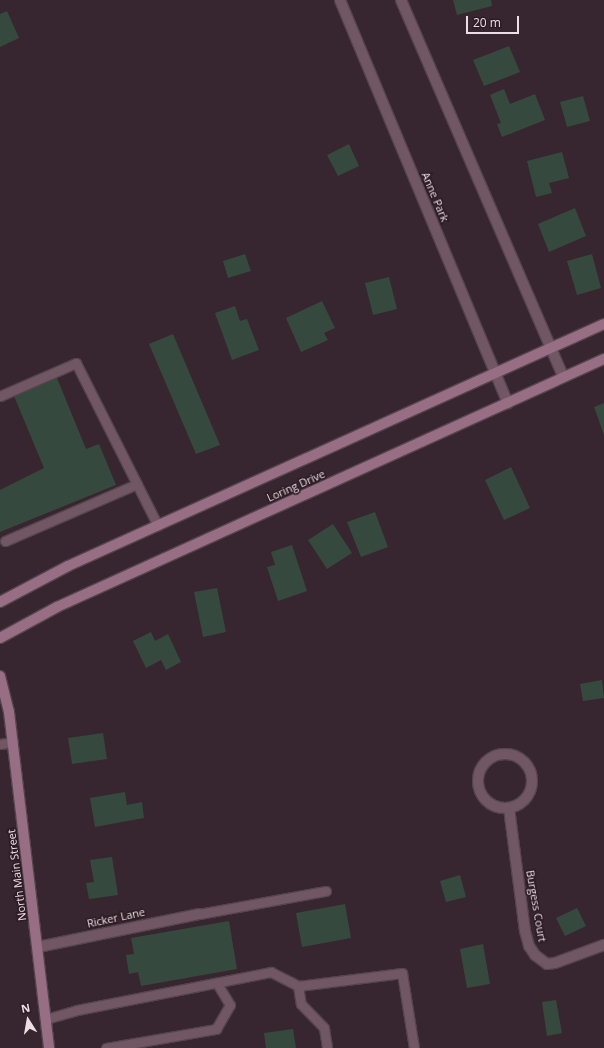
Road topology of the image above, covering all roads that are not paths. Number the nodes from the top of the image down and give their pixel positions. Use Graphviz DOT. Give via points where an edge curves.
graph roads {
  1 [pos="340,0"];
  2 [pos="401,0"];
  3 [pos="604,324"];
  4 [pos="550,348"];
  5 [pos="604,359"];
  6 [pos="496,373"];
  7 [pos="563,377"];
  8 [pos="0,396"];
  9 [pos="508,403"];
  10 [pos="137,484"];
  11 [pos="158,526"];
  12 [pos="5,541"];
  13 [pos="0,602"];
  14 [pos="0,638"];
  15 [pos="0,676"];
  16 [pos="13,742"];
  17 [pos="0,744"];
  18 [pos="509,808"];
  19 [pos="326,891"];
  20 [pos="199,914"];
  21 [pos="604,945"];
  22 [pos="38,947"];
  23 [pos="217,983"];
  24 [pos="298,986"];
  25 [pos="46,1019"];
  26 [pos="49,1048"];
  27 [pos="106,1048"];
  28 [pos="327,1048"];
  29 [pos="414,1048"];
  1 -- 6 [label="street, Anne Park"];
  2 -- 4 [label="street"];
  3 -- 4 [label="street, Loring Drive"];
  4 -- 6 [label="street, Loring Drive"];
  4 -- 7 [label="street"];
  5 -- 7 [label="street, Loring Drive"];
  6 -- 9 [label="street, Anne Park"];
  6 -- 11 [label="street, Loring Drive"];
  7 -- 9 [label="street, Loring Drive"];
  8 -- 10 [label="lane" via="76,363"];
  9 -- 14 [label="street, Loring Drive" via="57,607"];
  10 -- 11 [label="lane"];
  10 -- 12 [label="lane"];
  11 -- 13 [label="street, Loring Drive" via="61,569"];
  15 -- 16 [label="street, North Main Street"];
  16 -- 17 [label="lane"];
  16 -- 22 [label="street, North Main Street"];
  18 -- 18 [label="street" via="523,802 528,796 532,781 524,762 512,755 503,754 489,759 484,764 478,777 478,785 489,804"];
  18 -- 21 [label="street, Burgess Court" via="525,931 529,946 535,955 547,964 555,963"];
  19 -- 20 [label="lane"];
  20 -- 22 [label="street, Ricker Lane"];
  22 -- 25 [label="street, North Main Street"];
  23 -- 24 [label="lane" via="271,972"];
  23 -- 25 [label="lane" via="77,1010"];
  23 -- 27 [label="lane" via="230,1005 216,1029"];
  24 -- 28 [label="lane" via="301,1004 324,1028"];
  24 -- 29 [label="lane" via="402,973"];
  25 -- 26 [label="street, North Main Street"];
}
